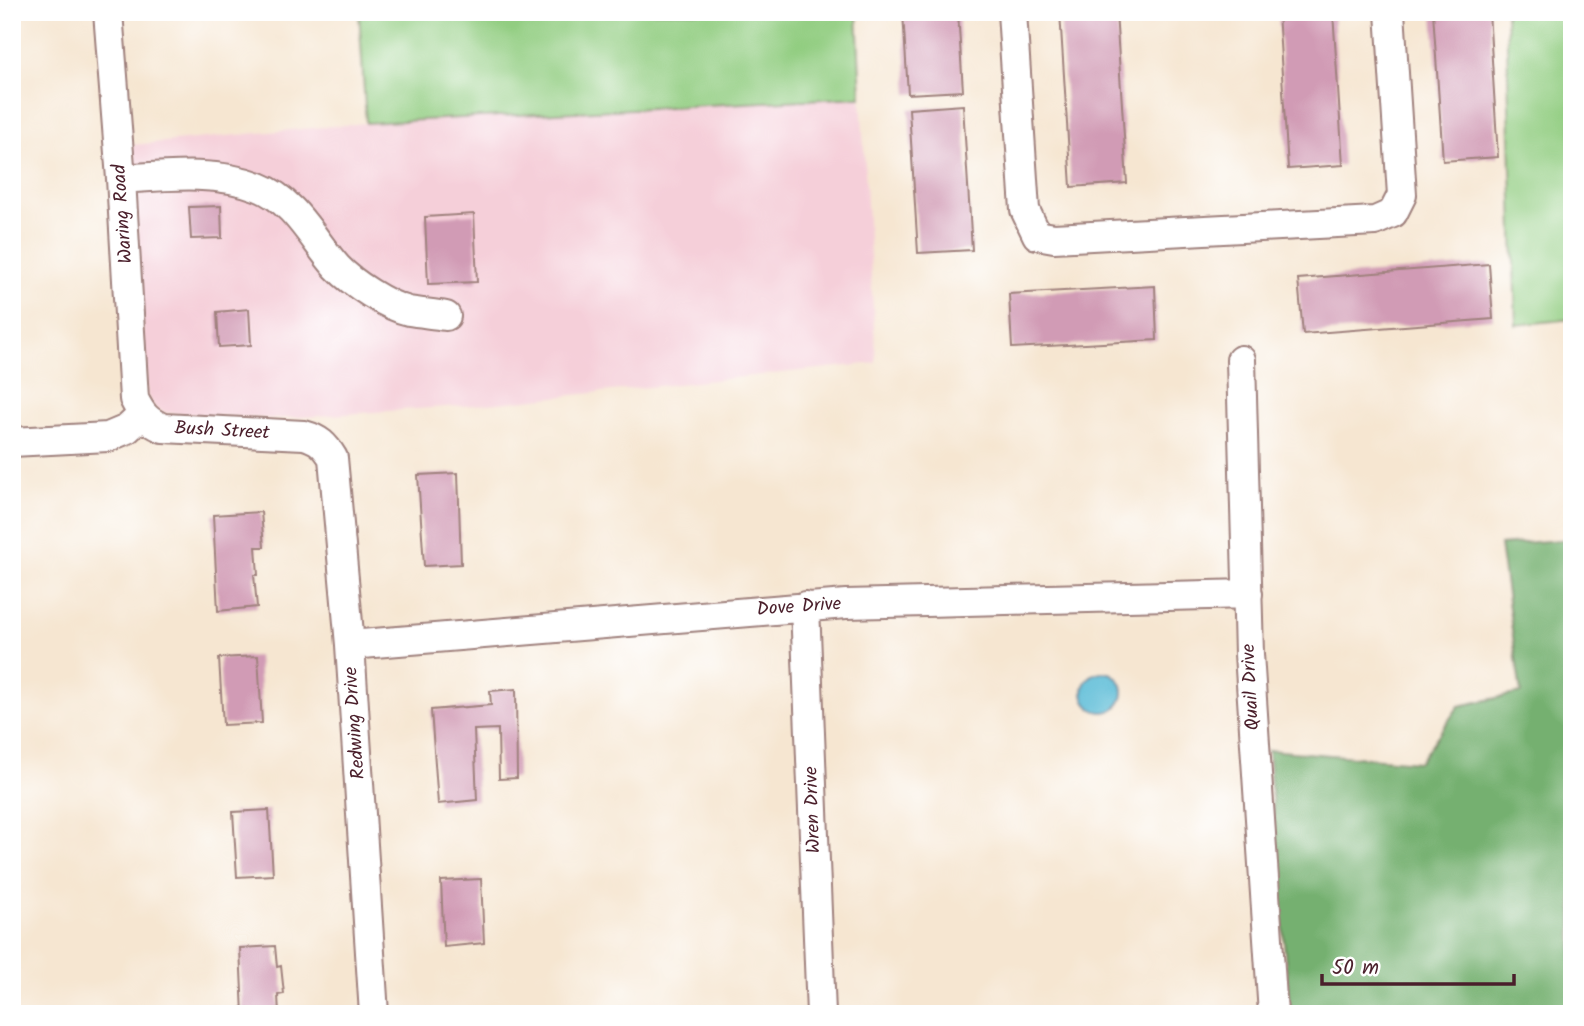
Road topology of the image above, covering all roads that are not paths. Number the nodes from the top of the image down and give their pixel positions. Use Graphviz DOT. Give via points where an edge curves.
graph roads {
  1 [pos="108,12"];
  2 [pos="1012,12"];
  3 [pos="1390,12"];
  4 [pos="121,179"];
  5 [pos="446,316"];
  6 [pos="1241,360"];
  7 [pos="142,415"];
  8 [pos="317,439"];
  9 [pos="12,442"];
  10 [pos="1248,594"];
  11 [pos="805,606"];
  12 [pos="350,645"];
  13 [pos="374,1014"];
  14 [pos="821,1014"];
  15 [pos="1273,1014"];
  1 -- 4 [label="street, Waring Road"];
  2 -- 3 [label="street" via="1025,209 1037,236 1054,238 1375,221 1393,213 1402,194"];
  4 -- 5 [label="street" via="177,176 260,187 282,201 349,278 407,310"];
  4 -- 7 [label="street, Waring Road" via="134,399"];
  6 -- 10 [label="street, Quail Drive"];
  7 -- 8 [label="street, Bush Street" via="163,428"];
  7 -- 9 [label="street" via="127,429 108,437"];
  8 -- 12 [label="street, Redwing Drive" via="332,458"];
  10 -- 11 [label="street, Dove Drive"];
  10 -- 15 [label="street, Quail Drive"];
  11 -- 12 [label="street, Dove Drive"];
  11 -- 14 [label="street, Wren Drive"];
  12 -- 13 [label="street, Redwing Drive"];
}
